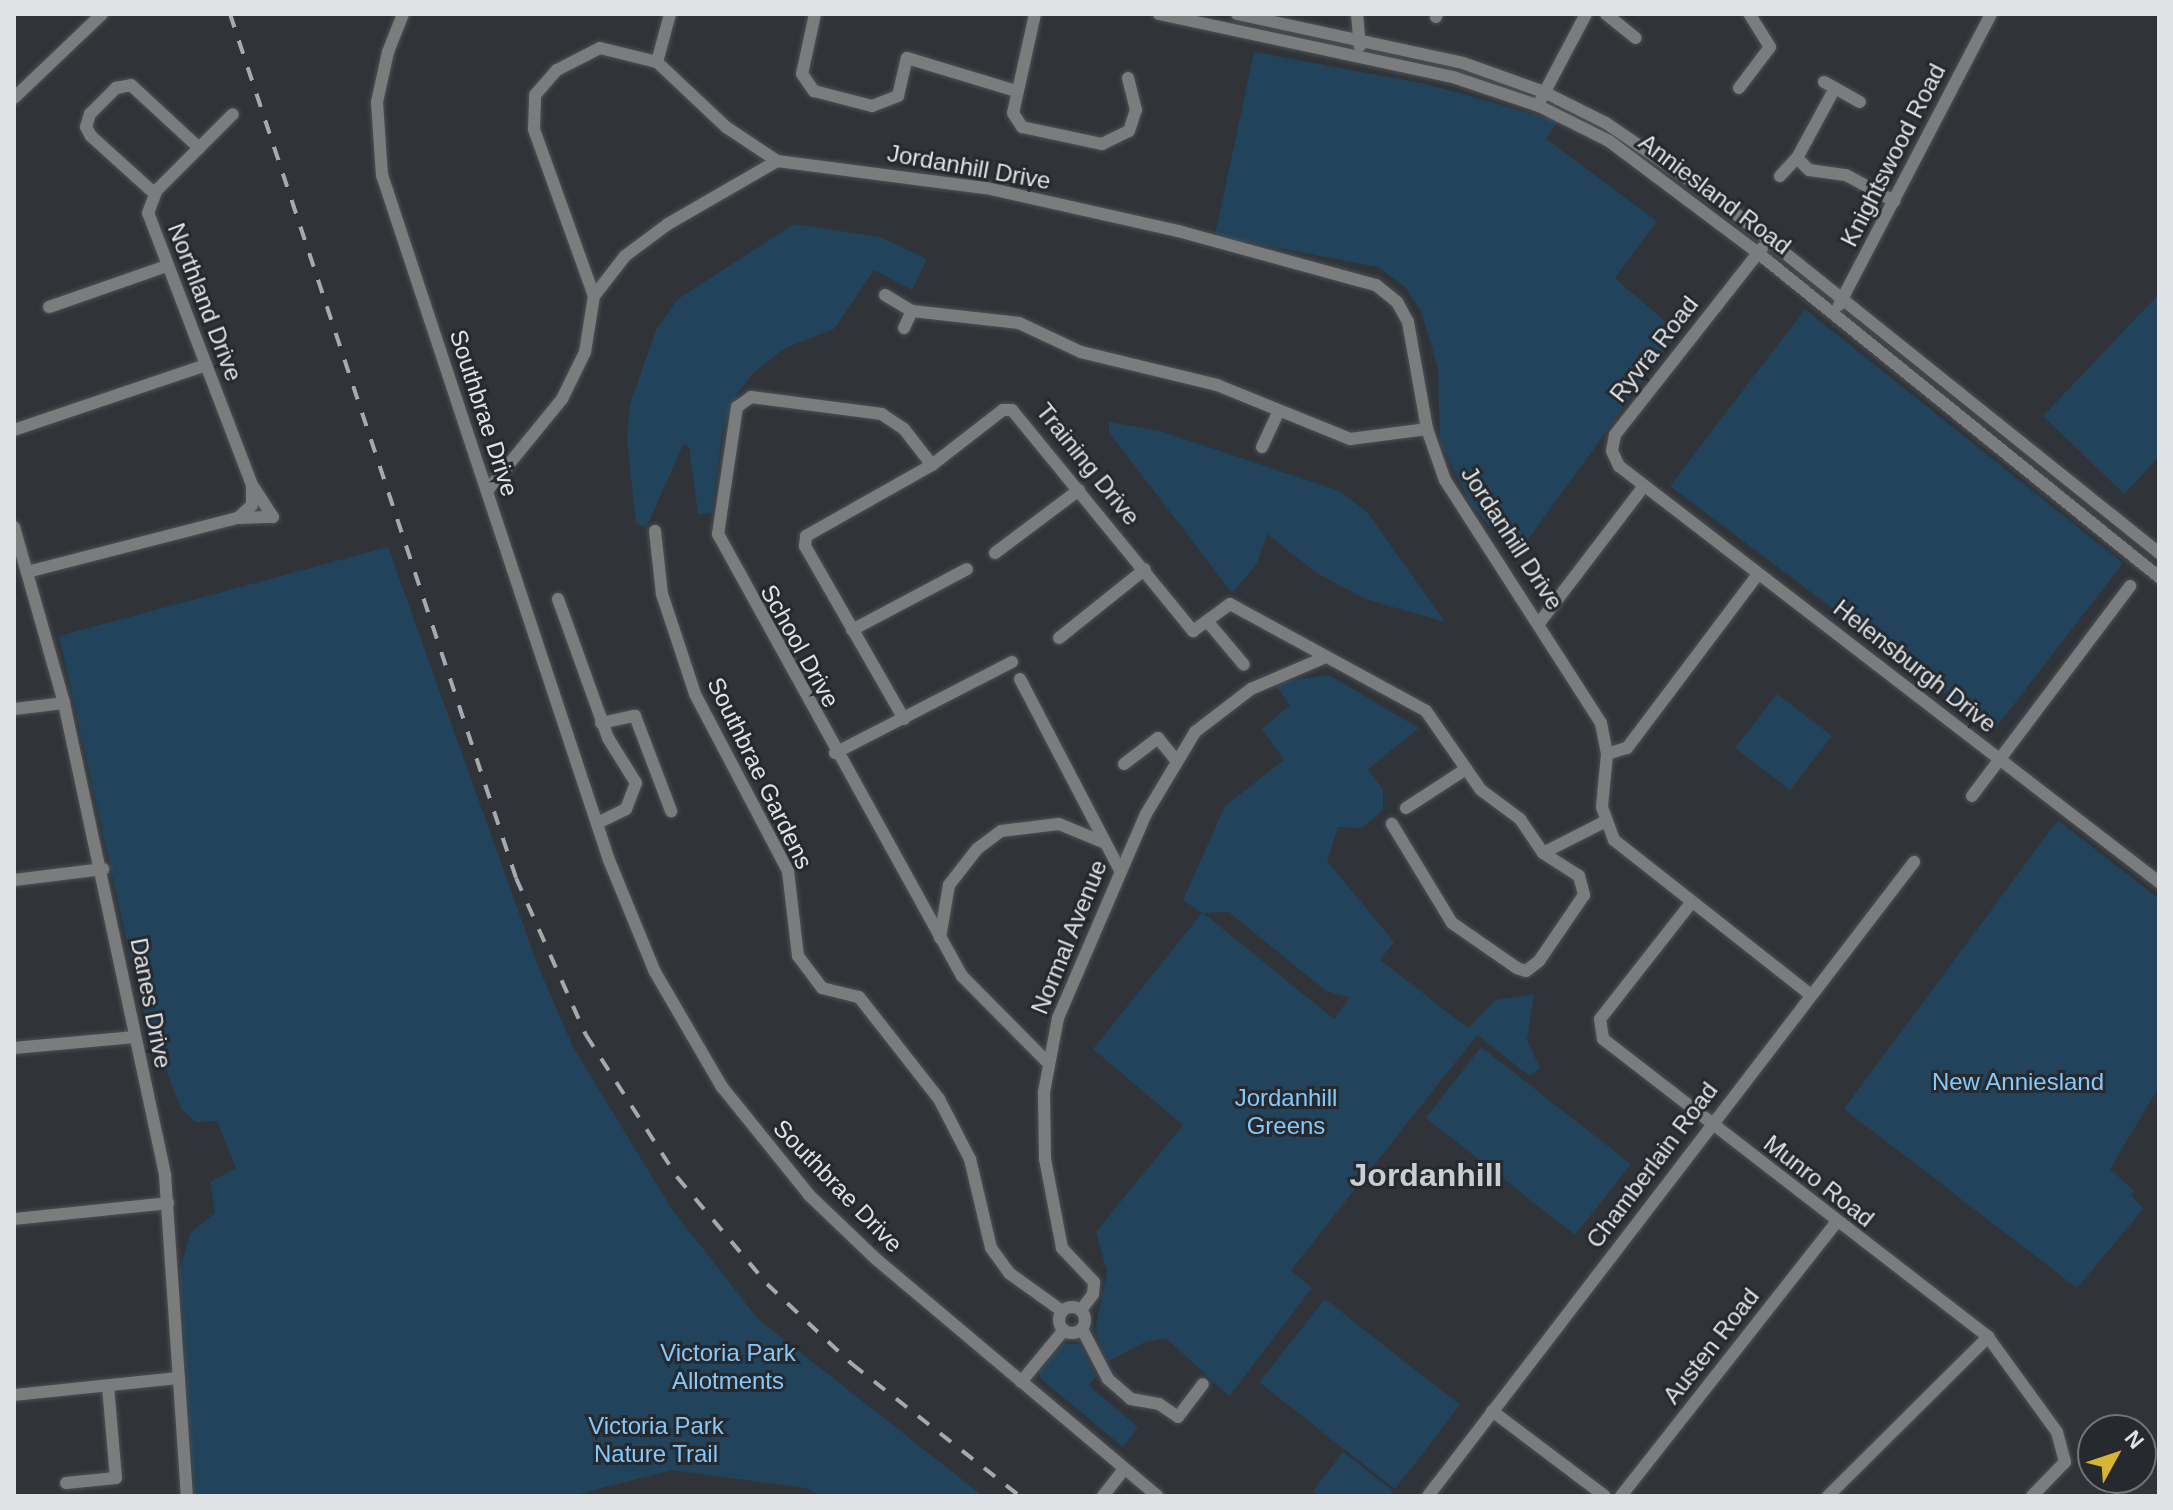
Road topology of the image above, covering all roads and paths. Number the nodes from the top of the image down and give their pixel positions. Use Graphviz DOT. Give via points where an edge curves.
graph roads {
  1 [pos="102,14"];
  2 [pos="403,14"];
  3 [pos="670,14"];
  4 [pos="815,14"];
  5 [pos="1035,14"];
  6 [pos="1159,14"];
  7 [pos="1237,14"];
  8 [pos="1357,14"];
  9 [pos="1586,14"];
  10 [pos="1606,14"];
  11 [pos="1749,14"];
  12 [pos="1991,14"];
  13 [pos="1636,38"];
  14 [pos="1361,40"];
  15 [pos="1358,57"];
  16 [pos="657,62"];
  17 [pos="1128,78"];
  18 [pos="1739,88"];
  19 [pos="1016,91"];
  20 [pos="1544,92"];
  21 [pos="14,98"];
  22 [pos="1860,102"];
  23 [pos="1539,106"];
  24 [pos="233,114"];
  25 [pos="199,148"];
  26 [pos="1797,158"];
  27 [pos="777,161"];
  28 [pos="1780,176"];
  29 [pos="154,193"];
  30 [pos="1894,201"];
  31 [pos="1769,239"];
  32 [pos="1758,253"];
  33 [pos="167,266"];
  34 [pos="885,295"];
  35 [pos="594,296"];
  36 [pos="1843,300"];
  37 [pos="49,307"];
  38 [pos="912,311"];
  39 [pos="1833,314"];
  40 [pos="904,328"];
  41 [pos="206,365"];
  42 [pos="1278,412"];
  43 [pos="1427,429"];
  44 [pos="14,430"];
  45 [pos="1262,447"];
  46 [pos="932,465"];
  47 [pos="252,485"];
  48 [pos="1644,486"];
  49 [pos="1079,490"];
  50 [pos="487,491"];
  51 [pos="238,518"];
  52 [pos="14,527"];
  53 [pos="655,531"];
  54 [pos="16,542"];
  55 [pos="995,553"];
  56 [pos="2159,553"];
  57 [pos="967,569"];
  58 [pos="1145,569"];
  59 [pos="27,572"];
  60 [pos="1758,574"];
  61 [pos="2159,577"];
  62 [pos="2130,586"];
  63 [pos="558,599"];
  64 [pos="1207,621"];
  65 [pos="1540,622"];
  66 [pos="852,630"];
  67 [pos="1059,638"];
  68 [pos="1326,657"];
  69 [pos="1012,662"];
  70 [pos="1244,665"];
  71 [pos="1020,679"];
  72 [pos="64,703"];
  73 [pos="14,709"];
  74 [pos="904,719"];
  75 [pos="601,723"];
  76 [pos="835,753"];
  77 [pos="1607,754"];
  78 [pos="2000,759"];
  79 [pos="1176,760"];
  80 [pos="1124,764"];
  81 [pos="1466,769"];
  82 [pos="1972,796"];
  83 [pos="1406,808"];
  84 [pos="671,811"];
  85 [pos="1606,821"];
  86 [pos="597,823"];
  87 [pos="1392,824"];
  88 [pos="1105,843"];
  89 [pos="1543,853"];
  90 [pos="1914,862"];
  91 [pos="103,869"];
  92 [pos="1120,870"];
  93 [pos="14,880"];
  94 [pos="2159,882"];
  95 [pos="1691,903"];
  96 [pos="940,938"];
  97 [pos="1810,994"];
  98 [pos="134,1037"];
  99 [pos="14,1048"];
  100 [pos="1047,1062"];
  101 [pos="1711,1124"];
  102 [pos="168,1203"];
  103 [pos="14,1219"];
  104 [pos="1836,1223"];
  105 [pos="1081,1310"];
  106 [pos="1062,1311"];
  107 [pos="1082,1329"];
  108 [pos="1064,1330"];
  109 [pos="1988,1337"];
  110 [pos="179,1378"];
  111 [pos="1021,1382"];
  112 [pos="1203,1384"];
  113 [pos="108,1387"];
  114 [pos="14,1395"];
  115 [pos="1492,1411"];
  116 [pos="1124,1469"];
  117 [pos="66,1483"];
  118 [pos="187,1496"];
  119 [pos="1103,1496"];
  120 [pos="1157,1496"];
  121 [pos="1428,1496"];
  122 [pos="1605,1496"];
  123 [pos="1621,1496"];
  124 [pos="1828,1496"];
  125 [pos="2032,1496"];
  1 -- 21 [label="street"];
  2 -- 50 [label="street, Southbrae Drive" via="377,102 378,157"];
  3 -- 16 [label="street"];
  4 -- 19 [label="street" via="802,74 814,91 872,106 898,96 907,58"];
  5 -- 19 [label="street"];
  6 -- 15 [label="street, Anniesland Road"];
  7 -- 14 [label="street, Anniesland Road"];
  8 -- 14 [label="street"];
  9 -- 20 [label="street"];
  10 -- 13 [label="street"];
  11 -- 18 [label="street" via="1770,47"];
  12 -- 30 [label="street, Knightswood Road"];
  14 -- 15 [label="street"];
  14 -- 20 [label="street, Anniesland Road" via="1463,63"];
  15 -- 23 [label="street, Anniesland Road" via="1453,77"];
  16 -- 27 [label="street" via="726,127"];
  16 -- 35 [label="street" via="600,48 557,70 535,95 534,129"];
  17 -- 19 [label="street" via="1136,110 1129,131 1102,144 1022,127 1013,113"];
  20 -- 23 [label="street"];
  20 -- 31 [label="street, Anniesland Road" via="1665,159"];
  22 -- 26 [label="street" via="1830,85"];
  23 -- 32 [label="street, Anniesland Road" via="1609,141"];
  24 -- 25 [label="street"];
  25 -- 29 [label="street"];
  25 -- 29 [label="street" via="131,85 116,88 90,114 86,127 91,136"];
  26 -- 28 [label="street"];
  26 -- 30 [label="street" via="1809,170 1846,175"];
  27 -- 35 [label="street" via="657,232 625,256"];
  27 -- 43 [label="street, Jordanhill Drive" via="986,188 1178,231 1376,285 1397,302 1408,322"];
  29 -- 33 [label="street, Northland Drive" via="149,217"];
  30 -- 36 [label="street, Knightswood Road"];
  31 -- 32 [label="street, Ryvra Road"];
  31 -- 36 [label="street, Anniesland Road"];
  32 -- 39 [label="street, Anniesland Road"];
  32 -- 48 [label="street, Ryvra Road" via="1615,435 1612,451 1619,466"];
  33 -- 37 [label="street"];
  33 -- 41 [label="street, Northland Drive"];
  34 -- 38 [label="street"];
  35 -- 50 [label="street" via="585,352 562,399"];
  36 -- 39 [label="street, Knightswood Road"];
  36 -- 56 [label="street, Anniesland Road"];
  38 -- 40 [label="street"];
  38 -- 42 [label="street" via="1019,323 1081,352 1217,385"];
  39 -- 61 [label="street, Anniesland Road"];
  41 -- 44 [label="street"];
  41 -- 47 [label="street, Northland Drive"];
  42 -- 43 [label="street" via="1350,439"];
  42 -- 45 [label="street"];
  43 -- 65 [label="street, Jordanhill Drive" via="1445,480"];
  46 -- 49 [label="street, Training Drive" via="1003,410 1012,410"];
  46 -- 66 [label="street, Training Drive" via="806,536 805,546"];
  46 -- 76 [label="street, School Drive" via="904,429 882,414 759,396 737,407 718,534"];
  47 -- 51 [label="street" via="252,505"];
  47 -- 51 [label="street, Northland Drive" via="273,517"];
  48 -- 60 [label="street, Helensburgh Drive"];
  48 -- 65 [label="street"];
  49 -- 55 [label="street"];
  49 -- 58 [label="street, Training Drive"];
  50 -- 86 [label="street, Southbrae Drive"];
  51 -- 59 [label="street, Northland Drive"];
  52 -- 54 [label="street, Danes Drive"];
  53 -- 106 [label="street, Southbrae Gardens" via="662,594 695,694 788,871 798,956 822,988 859,997 939,1099 970,1159 991,1248 1009,1273"];
  54 -- 59 [label="street, Danes Drive"];
  57 -- 66 [label="street"];
  58 -- 64 [label="street, Training Drive" via="1193,631"];
  58 -- 67 [label="street"];
  59 -- 72 [label="street, Danes Drive"];
  60 -- 77 [label="street" via="1627,748"];
  60 -- 78 [label="street, Helensburgh Drive"];
  62 -- 78 [label="street"];
  63 -- 75 [label="street"];
  64 -- 68 [label="street" via="1230,604"];
  64 -- 70 [label="street"];
  65 -- 77 [label="street, Jordanhill Drive" via="1601,723"];
  66 -- 74 [label="street, Training Drive"];
  68 -- 79 [label="street, Normal Avenue" via="1251,689 1218,711"];
  68 -- 81 [label="street" via="1426,711"];
  69 -- 74 [label="street"];
  71 -- 88 [label="street"];
  72 -- 73 [label="street"];
  72 -- 91 [label="street, Danes Drive"];
  74 -- 76 [label="street"];
  75 -- 84 [label="street" via="635,716"];
  75 -- 86 [label="street" via="637,792 626,809"];
  76 -- 96 [label="street, School Drive"];
  77 -- 85 [label="street, Jordanhill Drive" via="1602,807"];
  78 -- 82 [label="street"];
  78 -- 94 [label="street, Helensburgh Drive"];
  79 -- 80 [label="street" via="1158,738"];
  79 -- 92 [label="street, Normal Avenue"];
  81 -- 83 [label="street"];
  81 -- 89 [label="street" via="1481,790 1520,819"];
  85 -- 89 [label="street"];
  85 -- 95 [label="street, Jordanhill Drive" via="1625,854"];
  86 -- 111 [label="street, Southbrae Drive" via="629,914 669,999 757,1135 851,1236"];
  87 -- 89 [label="street" via="1452,923 1526,971 1539,961 1585,889 1579,876"];
  88 -- 92 [label="street"];
  88 -- 96 [label="street" via="1059,824 1001,831 977,849 949,885"];
  90 -- 97 [label="street, Chamberlain Road"];
  91 -- 93 [label="street"];
  91 -- 98 [label="street, Danes Drive"];
  92 -- 100 [label="street, Normal Avenue" via="1058,1018"];
  95 -- 97 [label="street, Jordanhill Drive"];
  95 -- 101 [label="street, Munro Road" via="1600,1019 1600,1029 1603,1039"];
  96 -- 100 [label="street, School Drive" via="962,976"];
  97 -- 101 [label="street, Chamberlain Road"];
  98 -- 99 [label="street"];
  98 -- 102 [label="street, Danes Drive"];
  100 -- 105 [label="street, Normal Avenue" via="1045,1159 1056,1232 1062,1248 1094,1282 1093,1294"];
  101 -- 104 [label="street, Munro Road"];
  101 -- 115 [label="street, Chamberlain Road"];
  102 -- 103 [label="street"];
  102 -- 110 [label="street, Danes Drive" via="167,1253"];
  104 -- 109 [label="street, Munro Road"];
  104 -- 123 [label="street, Austen Road"];
  105 -- 106 [label="street"];
  105 -- 107 [label="street"];
  106 -- 108 [label="street"];
  107 -- 108 [label="street"];
  107 -- 112 [label="street" via="1108,1379 1131,1399 1159,1404 1178,1417"];
  108 -- 111 [label="street"];
  109 -- 124 [label="street"];
  109 -- 125 [label="street, Munro Road" via="2057,1432 2065,1462"];
  110 -- 113 [label="street"];
  110 -- 118 [label="street, Danes Drive"];
  111 -- 116 [label="street, Southbrae Drive"];
  113 -- 114 [label="street"];
  113 -- 117 [label="street" via="116,1478"];
  115 -- 121 [label="street, Chamberlain Road"];
  115 -- 122 [label="street"];
  116 -- 119 [label="street"];
  116 -- 120 [label="street, Southbrae Drive"];
}
